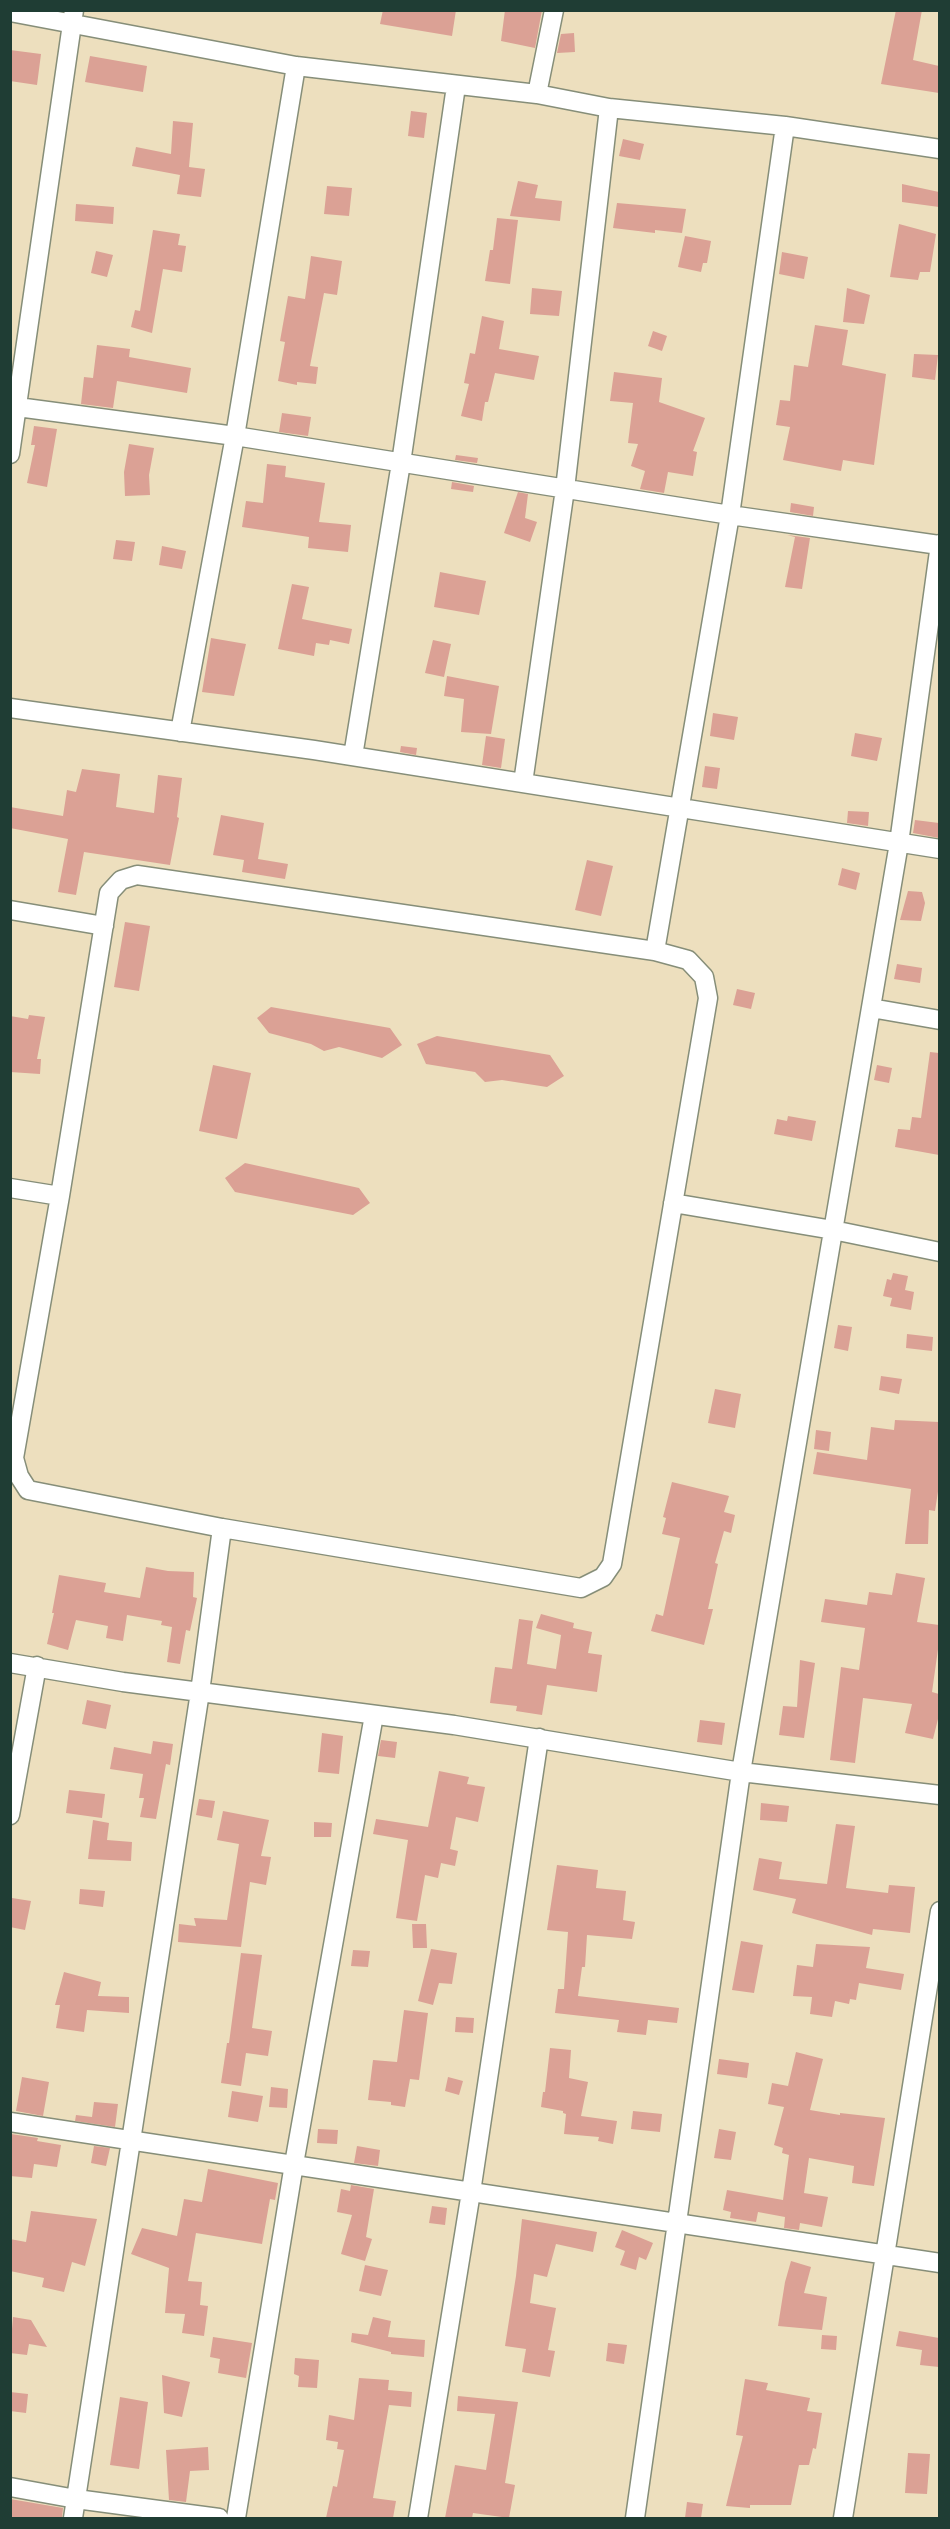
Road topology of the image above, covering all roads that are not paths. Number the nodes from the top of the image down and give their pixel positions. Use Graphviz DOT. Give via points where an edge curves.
graph roads {
  1 [pos="554,10"];
  2 [pos="10,12"];
  3 [pos="73,17"];
  4 [pos="296,66"];
  5 [pos="456,86"];
  6 [pos="537,94"];
  7 [pos="609,108"];
  8 [pos="785,126"];
  9 [pos="939,149"];
  10 [pos="14,407"];
  11 [pos="235,436"];
  12 [pos="10,454"];
  13 [pos="401,463"];
  14 [pos="565,489"];
  15 [pos="730,515"];
  16 [pos="939,545"];
  17 [pos="10,708"];
  18 [pos="180,732"];
  19 [pos="353,756"];
  20 [pos="523,783"];
  21 [pos="681,808"];
  22 [pos="899,843"];
  23 [pos="939,849"];
  24 [pos="10,910"];
  25 [pos="104,926"];
  26 [pos="655,951"];
  27 [pos="871,1008"];
  28 [pos="939,1020"];
  29 [pos="10,1188"];
  30 [pos="60,1196"];
  31 [pos="673,1203"];
  32 [pos="833,1230"];
  33 [pos="939,1252"];
  34 [pos="222,1528"];
  35 [pos="10,1663"];
  36 [pos="37,1666"];
  37 [pos="200,1692"];
  38 [pos="374,1715"];
  39 [pos="539,1738"];
  40 [pos="741,1772"];
  41 [pos="939,1795"];
  42 [pos="10,1815"];
  43 [pos="939,1911"];
  44 [pos="10,2122"];
  45 [pos="132,2140"];
  46 [pos="294,2164"];
  47 [pos="471,2192"];
  48 [pos="677,2224"];
  49 [pos="886,2255"];
  50 [pos="939,2263"];
  51 [pos="10,2487"];
  52 [pos="76,2499"];
  53 [pos="73,2518"];
  54 [pos="219,2518"];
  55 [pos="236,2518"];
  56 [pos="418,2518"];
  57 [pos="635,2518"];
  58 [pos="843,2518"];
  1 -- 6 [label="street"];
  2 -- 3 [label="street"];
  3 -- 4 [label="street"];
  3 -- 10 [label="street"];
  4 -- 5 [label="street"];
  4 -- 11 [label="street"];
  5 -- 6 [label="street"];
  5 -- 13 [label="street"];
  6 -- 7 [label="street"];
  7 -- 8 [label="street"];
  7 -- 14 [label="street"];
  8 -- 9 [label="street"];
  8 -- 15 [label="street"];
  10 -- 11 [label="street"];
  10 -- 12 [label="street"];
  11 -- 13 [label="street"];
  11 -- 18 [label="street"];
  13 -- 14 [label="street"];
  13 -- 19 [label="street"];
  14 -- 15 [label="street"];
  14 -- 20 [label="street"];
  15 -- 16 [label="street"];
  15 -- 21 [label="street"];
  16 -- 22 [label="street"];
  17 -- 18 [label="street"];
  18 -- 19 [label="street"];
  19 -- 20 [label="street"];
  20 -- 21 [label="street"];
  21 -- 22 [label="street"];
  21 -- 26 [label="street"];
  22 -- 23 [label="street"];
  22 -- 27 [label="street"];
  24 -- 25 [label="street"];
  25 -- 26 [label="street" via="109,893 121,880 137,875"];
  25 -- 30 [label="street"];
  26 -- 31 [label="street" via="688,960 704,977 708,998"];
  27 -- 28 [label="street"];
  27 -- 32 [label="street"];
  29 -- 30 [label="street"];
  30 -- 34 [label="street" via="14,1458 19,1476 28,1490"];
  31 -- 32 [label="street"];
  31 -- 34 [label="street" via="612,1564 603,1577 581,1588"];
  32 -- 33 [label="street"];
  32 -- 40 [label="street"];
  34 -- 37 [label="street"];
  35 -- 36 [label="street"];
  36 -- 37 [label="street"];
  36 -- 42 [label="street"];
  37 -- 38 [label="street"];
  37 -- 45 [label="street"];
  38 -- 39 [label="street"];
  38 -- 46 [label="street"];
  39 -- 40 [label="street"];
  39 -- 47 [label="street"];
  40 -- 41 [label="street"];
  40 -- 48 [label="street"];
  43 -- 49 [label="street"];
  44 -- 45 [label="street"];
  45 -- 46 [label="street"];
  45 -- 52 [label="street"];
  46 -- 47 [label="street"];
  46 -- 55 [label="street"];
  47 -- 48 [label="street"];
  47 -- 56 [label="street"];
  48 -- 49 [label="street"];
  48 -- 57 [label="street"];
  49 -- 50 [label="street"];
  49 -- 58 [label="street"];
  51 -- 52 [label="street"];
  52 -- 53 [label="street"];
  52 -- 54 [label="street"];
}
